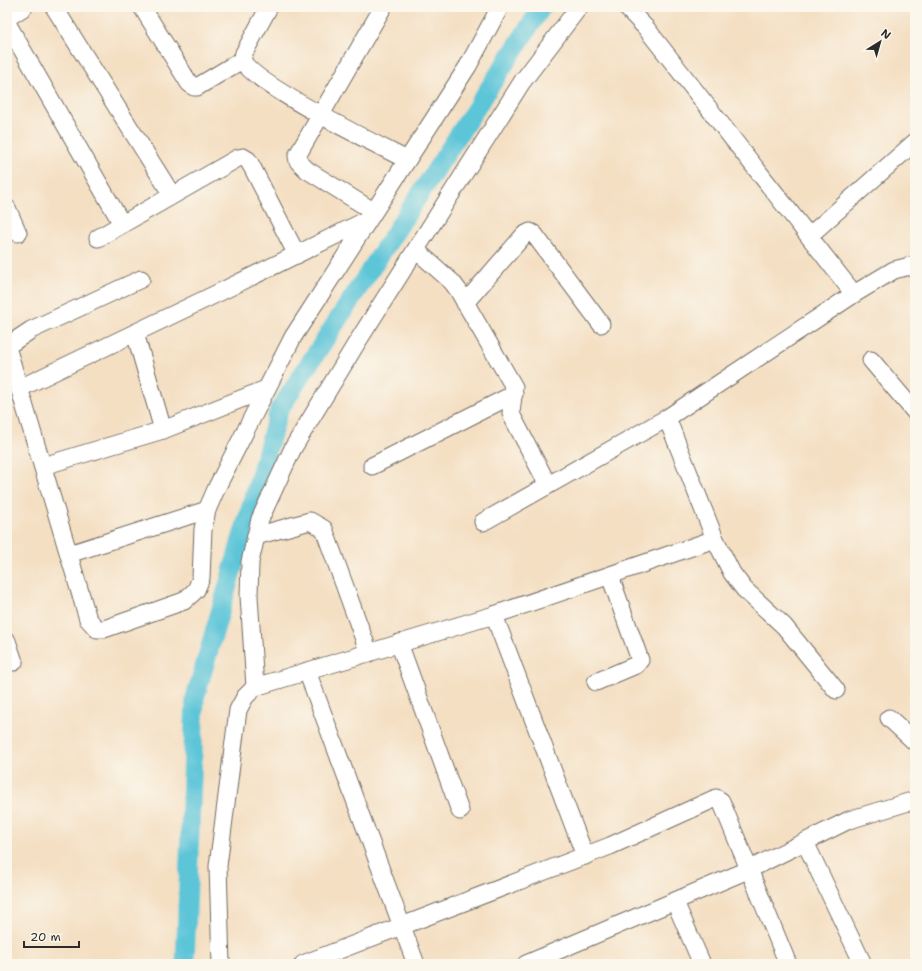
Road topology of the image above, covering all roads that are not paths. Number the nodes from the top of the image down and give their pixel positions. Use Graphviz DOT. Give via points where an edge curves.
graph roads {
  1 [pos="24,7"];
  2 [pos="54,7"];
  3 [pos="142,7"];
  4 [pos="269,7"];
  5 [pos="383,7"];
  6 [pos="500,7"];
  7 [pos="579,7"];
  8 [pos="626,7"];
  9 [pos="7,18"];
  10 [pos="7,23"];
  11 [pos="242,60"];
  12 [pos="320,114"];
  13 [pos="915,142"];
  14 [pos="407,160"];
  15 [pos="172,195"];
  16 [pos="7,208"];
  17 [pos="370,215"];
  18 [pos="122,224"];
  19 [pos="18,233"];
  20 [pos="809,236"];
  21 [pos="98,238"];
  22 [pos="416,250"];
  23 [pos="297,255"];
  24 [pos="915,269"];
  25 [pos="141,279"];
  26 [pos="854,294"];
  27 [pos="465,303"];
  28 [pos="601,324"];
  29 [pos="135,334"];
  30 [pos="7,346"];
  31 [pos="871,360"];
  32 [pos="20,388"];
  33 [pos="266,390"];
  34 [pos="514,394"];
  35 [pos="915,412"];
  36 [pos="667,418"];
  37 [pos="163,430"];
  38 [pos="43,466"];
  39 [pos="372,466"];
  40 [pos="548,485"];
  41 [pos="207,510"];
  42 [pos="483,522"];
  43 [pos="256,536"];
  44 [pos="715,539"];
  45 [pos="69,554"];
  46 [pos="610,576"];
  47 [pos="494,615"];
  48 [pos="7,641"];
  49 [pos="399,643"];
  50 [pos="369,653"];
  51 [pos="14,662"];
  52 [pos="307,671"];
  53 [pos="596,682"];
  54 [pos="255,687"];
  55 [pos="836,690"];
  56 [pos="889,718"];
  57 [pos="915,742"];
  58 [pos="915,800"];
  59 [pos="460,811"];
  60 [pos="805,842"];
  61 [pos="585,856"];
  62 [pos="748,870"];
  63 [pos="675,902"];
  64 [pos="403,926"];
  65 [pos="221,964"];
  66 [pos="303,964"];
  67 [pos="416,964"];
  68 [pos="526,964"];
  69 [pos="702,964"];
  70 [pos="788,964"];
  71 [pos="863,964"];
  1 -- 9 [label="street"];
  2 -- 15 [label="street"];
  3 -- 11 [label="street" via="189,83 194,87"];
  4 -- 11 [label="street"];
  5 -- 12 [label="street"];
  6 -- 14 [label="street" via="468,66"];
  7 -- 22 [label="street" via="522,82"];
  8 -- 20 [label="street" via="646,28"];
  10 -- 18 [label="street"];
  11 -- 12 [label="street" via="258,77"];
  12 -- 14 [label="street"];
  12 -- 17 [label="street" via="297,156 298,161"];
  13 -- 20 [label="street"];
  14 -- 17 [label="street"];
  15 -- 18 [label="street"];
  15 -- 23 [label="street" via="243,157 252,167"];
  16 -- 19 [label="street"];
  17 -- 23 [label="street"];
  17 -- 33 [label="street" via="293,337"];
  18 -- 21 [label="street"];
  20 -- 26 [label="street"];
  22 -- 27 [label="street" via="452,282"];
  22 -- 43 [label="street" via="293,448 260,519"];
  23 -- 29 [label="street"];
  24 -- 26 [label="street" via="910,266 894,270"];
  25 -- 30 [label="street" via="31,330"];
  26 -- 36 [label="street"];
  27 -- 28 [label="street" via="524,235 530,232"];
  27 -- 34 [label="street" via="514,387"];
  29 -- 32 [label="street"];
  29 -- 37 [label="street"];
  30 -- 32 [label="street"];
  31 -- 35 [label="street"];
  32 -- 38 [label="street"];
  33 -- 37 [label="street"];
  33 -- 41 [label="street"];
  34 -- 39 [label="street"];
  34 -- 40 [label="street" via="511,413"];
  36 -- 40 [label="street"];
  36 -- 44 [label="street"];
  37 -- 38 [label="street"];
  38 -- 45 [label="street"];
  40 -- 42 [label="street"];
  41 -- 45 [label="street"];
  41 -- 45 [label="street" via="203,529 201,578 196,590 184,602 104,629 97,629 88,619"];
  43 -- 50 [label="street" via="310,521 324,529"];
  43 -- 54 [label="street" via="250,562 249,596"];
  44 -- 46 [label="street"];
  44 -- 55 [label="street" via="737,580 784,626"];
  46 -- 47 [label="street"];
  46 -- 53 [label="street" via="640,660 636,665"];
  47 -- 49 [label="street"];
  47 -- 61 [label="street"];
  48 -- 51 [label="street"];
  49 -- 50 [label="street"];
  49 -- 59 [label="street"];
  50 -- 52 [label="street"];
  52 -- 54 [label="street"];
  52 -- 64 [label="street"];
  54 -- 65 [label="street" via="245,696 238,710 218,866"];
  56 -- 57 [label="street"];
  58 -- 60 [label="street" via="858,816"];
  60 -- 62 [label="street"];
  60 -- 71 [label="street"];
  61 -- 62 [label="street" via="716,798 721,801"];
  61 -- 64 [label="street"];
  62 -- 63 [label="street"];
  62 -- 70 [label="street"];
  63 -- 68 [label="street"];
  63 -- 69 [label="street"];
  64 -- 66 [label="street"];
  64 -- 67 [label="street"];
}
